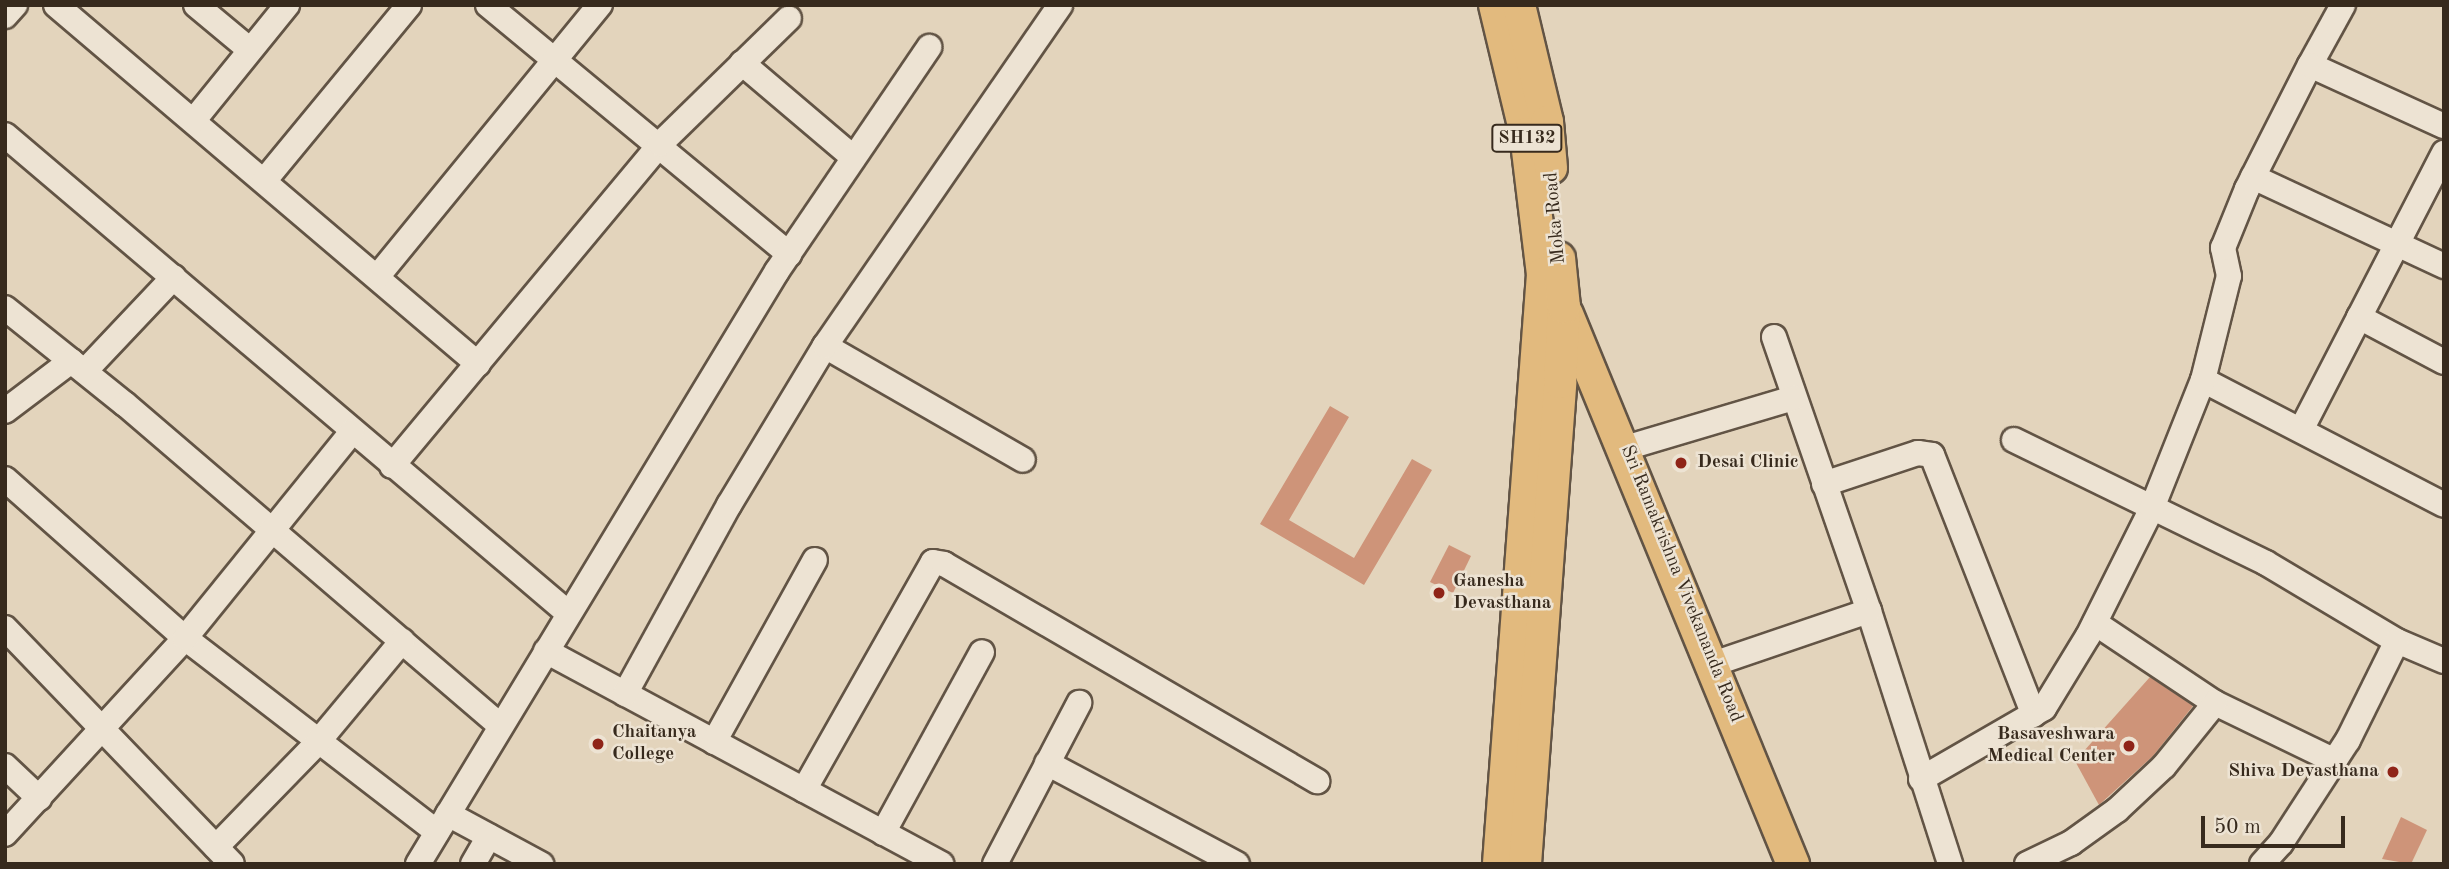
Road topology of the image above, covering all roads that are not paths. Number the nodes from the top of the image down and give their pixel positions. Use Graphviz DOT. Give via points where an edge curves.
graph roads {
  1 [pos="15,5"];
  2 [pos="57,5"];
  3 [pos="196,5"];
  4 [pos="287,5"];
  5 [pos="409,5"];
  6 [pos="488,5"];
  7 [pos="600,5"];
  8 [pos="1060,5"];
  9 [pos="1495,5"];
  10 [pos="1519,5"];
  11 [pos="2343,5"];
  12 [pos="5,16"];
  13 [pos="789,18"];
  14 [pos="929,47"];
  15 [pos="250,50"];
  16 [pos="555,61"];
  17 [pos="742,63"];
  18 [pos="2310,65"];
  19 [pos="194,120"];
  20 [pos="2444,126"];
  21 [pos="5,135"];
  22 [pos="660,144"];
  23 [pos="2444,153"];
  24 [pos="853,157"];
  25 [pos="2253,177"];
  26 [pos="264,181"];
  27 [pos="2397,244"];
  28 [pos="789,254"];
  29 [pos="2444,266"];
  30 [pos="1543,274"];
  31 [pos="174,277"];
  32 [pos="377,277"];
  33 [pos="1564,307"];
  34 [pos="5,308"];
  35 [pos="2359,317"];
  36 [pos="1774,337"];
  37 [pos="824,346"];
  38 [pos="2444,362"];
  39 [pos="478,364"];
  40 [pos="78,366"];
  41 [pos="2203,380"];
  42 [pos="1548,382"];
  43 [pos="1794,398"];
  44 [pos="5,411"];
  45 [pos="2301,430"];
  46 [pos="352,432"];
  47 [pos="2014,440"];
  48 [pos="1625,447"];
  49 [pos="1023,460"];
  50 [pos="391,466"];
  51 [pos="5,479"];
  52 [pos="1824,484"];
  53 [pos="2444,505"];
  54 [pos="2152,508"];
  55 [pos="273,535"];
  56 [pos="816,560"];
  57 [pos="1869,611"];
  58 [pos="568,613"];
  59 [pos="2095,623"];
  60 [pos="5,628"];
  61 [pos="185,638"];
  62 [pos="402,641"];
  63 [pos="2397,641"];
  64 [pos="546,651"];
  65 [pos="982,652"];
  66 [pos="2444,661"];
  67 [pos="1710,665"];
  68 [pos="625,694"];
  69 [pos="1079,703"];
  70 [pos="2215,703"];
  71 [pos="2034,715"];
  72 [pos="501,726"];
  73 [pos="102,729"];
  74 [pos="714,742"];
  75 [pos="317,743"];
  76 [pos="2335,761"];
  77 [pos="1047,763"];
  78 [pos="5,766"];
  79 [pos="1922,779"];
  80 [pos="1318,781"];
  81 [pos="804,790"];
  82 [pos="39,798"];
  83 [pos="443,823"];
  84 [pos="883,833"];
  85 [pos="5,834"];
  86 [pos="489,836"];
  87 [pos="224,855"];
  88 [pos="1524,863"];
  89 [pos="418,864"];
  90 [pos="473,864"];
  91 [pos="541,864"];
  92 [pos="941,864"];
  93 [pos="995,864"];
  94 [pos="1237,864"];
  95 [pos="1793,864"];
  96 [pos="1950,864"];
  97 [pos="2027,864"];
  98 [pos="2262,864"];
  1 -- 12 [label="street"];
  2 -- 19 [label="street"];
  3 -- 15 [label="street"];
  4 -- 15 [label="street"];
  5 -- 26 [label="street"];
  6 -- 16 [label="street"];
  7 -- 16 [label="street"];
  8 -- 37 [label="street"];
  9 -- 30 [label="main road, Moka Road / SH132" via="1526,134"];
  10 -- 33 [label="main road, Moka Road / SH132" via="1547,122"];
  11 -- 18 [label="street"];
  13 -- 17 [label="street"];
  14 -- 24 [label="street"];
  15 -- 19 [label="street"];
  16 -- 22 [label="street"];
  16 -- 32 [label="street"];
  17 -- 22 [label="street"];
  17 -- 24 [label="street"];
  18 -- 20 [label="street"];
  18 -- 25 [label="street"];
  19 -- 26 [label="street"];
  21 -- 31 [label="street"];
  22 -- 28 [label="street"];
  22 -- 39 [label="street"];
  23 -- 27 [label="street"];
  24 -- 28 [label="street"];
  25 -- 27 [label="street"];
  25 -- 41 [label="street" via="2223,248 2229,276"];
  26 -- 32 [label="street"];
  27 -- 29 [label="street"];
  27 -- 35 [label="street"];
  28 -- 58 [label="street"];
  30 -- 33 [label="main road"];
  30 -- 42 [label="main road, SH132"];
  31 -- 40 [label="street"];
  31 -- 46 [label="street"];
  32 -- 39 [label="street"];
  33 -- 42 [label="main road, SH132"];
  33 -- 48 [label="main road, Sri Ramakrishna Vivekananda Road"];
  34 -- 40 [label="street"];
  35 -- 38 [label="street"];
  35 -- 45 [label="street"];
  36 -- 43 [label="street"];
  37 -- 49 [label="street"];
  37 -- 68 [label="street" via="729,505"];
  39 -- 50 [label="street"];
  40 -- 44 [label="street"];
  40 -- 55 [label="street"];
  41 -- 45 [label="street"];
  41 -- 54 [label="street"];
  42 -- 88 [label="main road, SH132"];
  43 -- 48 [label="street"];
  43 -- 52 [label="street"];
  45 -- 53 [label="street"];
  46 -- 50 [label="street"];
  46 -- 55 [label="street"];
  47 -- 54 [label="street"];
  48 -- 67 [label="main road, Sri Ramakrishna Vivekananda Road"];
  50 -- 58 [label="street"];
  51 -- 61 [label="street"];
  52 -- 57 [label="street"];
  52 -- 71 [label="street" via="1918,453 1932,455"];
  54 -- 59 [label="street"];
  54 -- 63 [label="street" via="2266,563"];
  55 -- 61 [label="street"];
  55 -- 62 [label="street"];
  56 -- 74 [label="street"];
  57 -- 67 [label="street"];
  57 -- 79 [label="street"];
  58 -- 64 [label="street"];
  59 -- 70 [label="street"];
  59 -- 71 [label="street" via="2060,686"];
  60 -- 73 [label="street"];
  61 -- 73 [label="street"];
  61 -- 75 [label="street"];
  62 -- 72 [label="street"];
  62 -- 75 [label="street"];
  63 -- 66 [label="street"];
  63 -- 76 [label="street"];
  64 -- 68 [label="street"];
  64 -- 72 [label="street"];
  65 -- 84 [label="street"];
  67 -- 95 [label="main road, Sri Ramakrishna Vivekananda Road"];
  68 -- 74 [label="street"];
  69 -- 77 [label="street"];
  70 -- 76 [label="street"];
  70 -- 97 [label="street" via="2164,766 2117,810 2071,843"];
  71 -- 79 [label="street"];
  72 -- 83 [label="street"];
  73 -- 82 [label="street"];
  73 -- 87 [label="street"];
  74 -- 81 [label="street"];
  75 -- 83 [label="street"];
  75 -- 87 [label="street"];
  76 -- 98 [label="street"];
  77 -- 93 [label="street"];
  77 -- 94 [label="street"];
  78 -- 82 [label="street"];
  79 -- 96 [label="street"];
  80 -- 81 [label="street" via="956,571 933,562"];
  81 -- 84 [label="street"];
  82 -- 85 [label="street"];
  83 -- 86 [label="street"];
  83 -- 89 [label="street"];
  84 -- 92 [label="street"];
  86 -- 90 [label="street"];
  86 -- 91 [label="street"];
}
